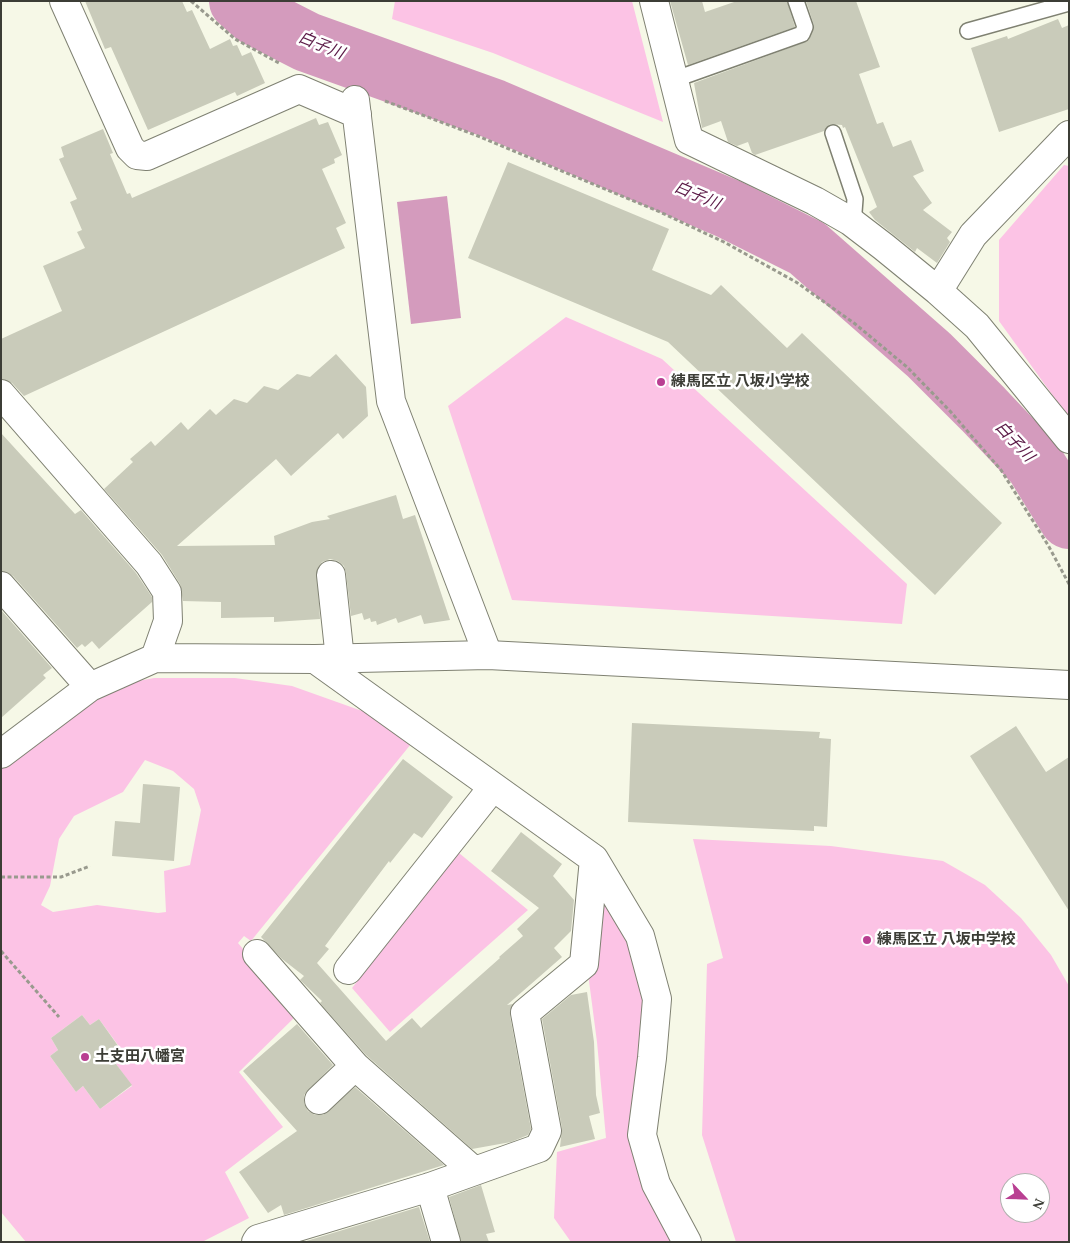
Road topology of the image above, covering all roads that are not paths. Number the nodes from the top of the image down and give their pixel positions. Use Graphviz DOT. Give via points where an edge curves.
graph roads {
  1 [pos="64,1"];
  2 [pos="654,1"];
  3 [pos="796,1"];
  4 [pos="1069,3"];
  5 [pos="968,30"];
  6 [pos="673,80"];
  7 [pos="833,133"];
  8 [pos="1069,135"];
  9 [pos="850,221"];
  10 [pos="938,290"];
  11 [pos="1,394"];
  12 [pos="1069,440"];
  13 [pos="330,576"];
  14 [pos="1,586"];
  15 [pos="488,655"];
  16 [pos="155,658"];
  17 [pos="327,659"];
  18 [pos="1069,685"];
  19 [pos="90,687"];
  20 [pos="3,749"];
  21 [pos="493,787"];
  22 [pos="594,859"];
  23 [pos="257,954"];
  24 [pos="348,970"];
  25 [pos="355,1066"];
  26 [pos="319,1100"];
  27 [pos="474,1171"];
  28 [pos="430,1187"];
  29 [pos="256,1242"];
  30 [pos="446,1242"];
  31 [pos="687,1242"];
  1 -- 15 [label="street" via="130,148 137,155 147,156 299,89 356,107 391,401"];
  2 -- 6 [label="street"];
  3 -- 6 [label="lane" via="805,26 802,34"];
  4 -- 5 [label="lane"];
  6 -- 9 [label="street" via="689,140"];
  7 -- 9 [label="lane" via="855,199"];
  8 -- 10 [label="street" via="973,235"];
  9 -- 10 [label="street"];
  10 -- 12 [label="street" via="977,326"];
  11 -- 16 [label="street" via="149,564 167,592 168,621"];
  13 -- 17 [label="street"];
  14 -- 19 [label="street"];
  15 -- 17 [label="street"];
  15 -- 18 [label="street"];
  16 -- 17 [label="street"];
  16 -- 19 [label="street"];
  17 -- 21 [label="street"];
  19 -- 20 [label="street"];
  21 -- 22 [label="street"];
  21 -- 24 [label="street"];
  22 -- 27 [label="street" via="584,964 525,1013 547,1131 539,1148"];
  22 -- 31 [label="street" via="640,936 657,999 642,1135 656,1184"];
  23 -- 25 [label="street"];
  25 -- 26 [label="street"];
  25 -- 27 [label="street"];
  27 -- 28 [label="street"];
  28 -- 29 [label="street"];
  28 -- 30 [label="street"];
}
